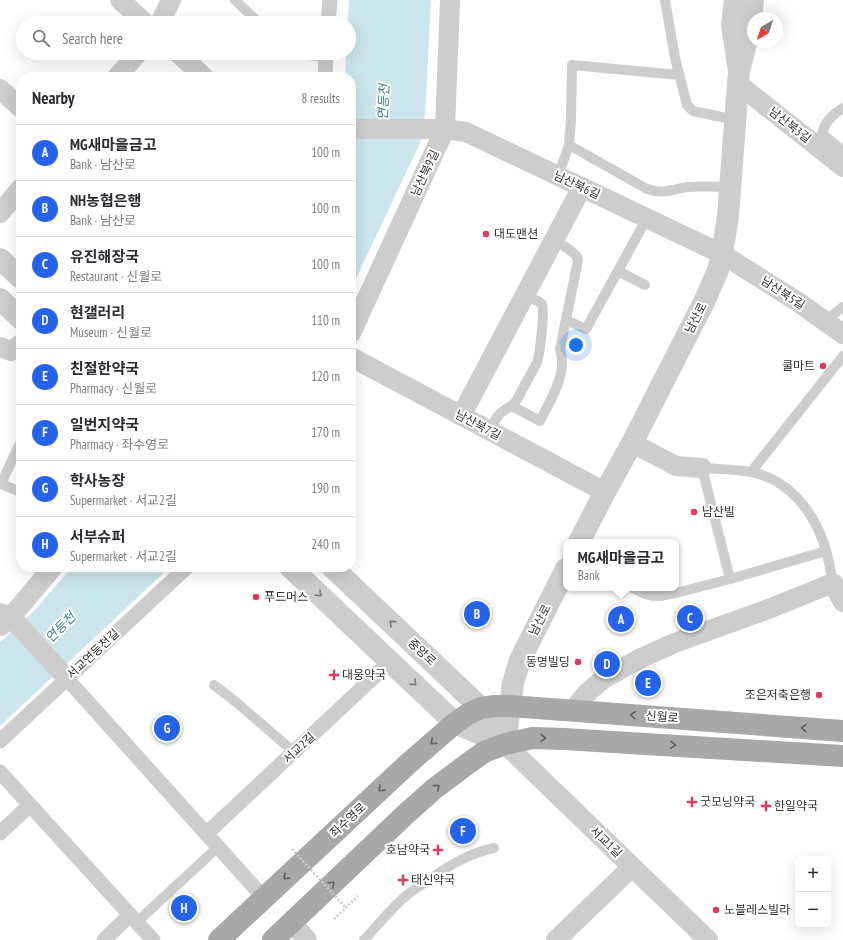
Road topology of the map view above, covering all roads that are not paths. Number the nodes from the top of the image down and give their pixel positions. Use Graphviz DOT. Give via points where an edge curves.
graph roads {
  1 [pos="120,0"];
  2 [pos="171,0"];
  3 [pos="235,0"];
  4 [pos="330,0"];
  5 [pos="450,0"];
  6 [pos="665,0"];
  7 [pos="734,0"];
  8 [pos="753,0"];
  9 [pos="137,16"];
  10 [pos="163,16"];
  11 [pos="252,16"];
  12 [pos="329,16"];
  13 [pos="132,60"];
  14 [pos="186,60"];
  15 [pos="326,60"];
  16 [pos="121,72"];
  17 [pos="199,72"];
  18 [pos="325,72"];
  19 [pos="679,75"];
  20 [pos="738,77"];
  21 [pos="0,89"];
  22 [pos="16,103"];
  23 [pos="843,108"];
  24 [pos="735,120"];
  25 [pos="356,129"];
  26 [pos="437,129"];
  27 [pos="569,146"];
  28 [pos="843,151"];
  29 [pos="843,167"];
  30 [pos="558,176"];
  31 [pos="730,187"];
  32 [pos="582,188"];
  33 [pos="16,194"];
  34 [pos="0,212"];
  35 [pos="647,218"];
  36 [pos="554,240"];
  37 [pos="722,254"];
  38 [pos="0,259"];
  39 [pos="618,271"];
  40 [pos="16,273"];
  41 [pos="645,285"];
  42 [pos="525,296"];
  43 [pos="0,299"];
  44 [pos="843,307"];
  45 [pos="16,314"];
  46 [pos="566,320"];
  47 [pos="356,321"];
  48 [pos="827,322"];
  49 [pos="843,334"];
  50 [pos="0,347"];
  51 [pos="16,348"];
  52 [pos="843,356"];
  53 [pos="356,360"];
  54 [pos="512,406"];
  55 [pos="461,416"];
  56 [pos="490,431"];
  57 [pos="632,443"];
  58 [pos="16,452"];
  59 [pos="702,468"];
  60 [pos="751,472"];
  61 [pos="16,490"];
  62 [pos="605,492"];
  63 [pos="581,539"];
  64 [pos="826,551"];
  65 [pos="48,572"];
  66 [pos="181,572"];
  67 [pos="295,572"];
  68 [pos="337,572"];
  69 [pos="563,575"];
  70 [pos="730,579"];
  71 [pos="838,582"];
  72 [pos="638,591"];
  73 [pos="843,602"];
  74 [pos="4,620"];
  75 [pos="391,661"];
  76 [pos="63,675"];
  77 [pos="214,685"];
  78 [pos="510,706"];
  79 [pos="481,708"];
  80 [pos="572,710"];
  81 [pos="455,722"];
  82 [pos="843,731"];
  83 [pos="0,741"];
  84 [pos="505,744"];
  85 [pos="294,752"];
  86 [pos="843,756"];
  87 [pos="0,772"];
  88 [pos="30,805"];
  89 [pos="0,833"];
  90 [pos="206,834"];
  91 [pos="218,847"];
  92 [pos="494,848"];
  93 [pos="632,867"];
  94 [pos="264,898"];
  95 [pos="133,919"];
  96 [pos="292,922"];
  97 [pos="706,939"];
  98 [pos="104,940"];
  99 [pos="153,940"];
  100 [pos="219,940"];
  101 [pos="273,940"];
  102 [pos="307,940"];
  103 [pos="364,940"];
  104 [pos="556,940"];
  1 -- 9 [label="street"];
  2 -- 10 [label="street"];
  3 -- 11 [label="lane"];
  4 -- 12 [label="street"];
  5 -- 26 [label="street, 남산북9길"];
  6 -- 19 [label="lane"];
  7 -- 20 [label="street, 남산로" via="732,26"];
  8 -- 20 [label="street, 남산로" via="750,28"];
  13 -- 16 [label="street"];
  14 -- 17 [label="street"];
  15 -- 18 [label="street"];
  19 -- 24 [label="lane" via="687,105 693,111"];
  19 -- 27 [label="lane" via="572,65"];
  20 -- 24 [label="street, 남산로"];
  20 -- 29 [label="street, 남산북3길"];
  21 -- 22 [label="street"];
  23 -- 28 [label="lane" via="835,113 822,129 822,134"];
  24 -- 31 [label="street, 남산로"];
  25 -- 26 [label="street, 남산북6길"];
  26 -- 30 [label="street, 남산북6길" via="466,132"];
  26 -- 47 [label="street, 남산북9길"];
  27 -- 30 [label="lane"];
  27 -- 31 [label="lane" via="655,192 688,187"];
  30 -- 32 [label="street, 남산북6길"];
  31 -- 37 [label="street, 남산로"];
  32 -- 35 [label="street, 남산북6길"];
  32 -- 36 [label="street"];
  33 -- 34 [label="street"];
  35 -- 37 [label="street, 남산북6길"];
  35 -- 39 [label="lane"];
  36 -- 42 [label="street"];
  36 -- 46 [label="lane" via="578,257"];
  37 -- 48 [label="street, 남산북5길"];
  37 -- 57 [label="street, 남산로" via="708,294"];
  38 -- 40 [label="street"];
  39 -- 41 [label="lane"];
  39 -- 46 [label="lane" via="586,329"];
  42 -- 54 [label="lane" via="542,304 543,321 538,360"];
  42 -- 55 [label="street"];
  43 -- 45 [label="street"];
  44 -- 48 [label="lane"];
  46 -- 54 [label="lane" via="560,349 563,363 561,373 554,394 540,421"];
  48 -- 49 [label="street, 남산북5길"];
  50 -- 51 [label="street" via="11,351"];
  52 -- 60 [label="lane"];
  53 -- 55 [label="street, 남산북7길"];
  54 -- 56 [label="lane" via="500,413"];
  55 -- 56 [label="street, 남산북7길"];
  56 -- 62 [label="street, 남산북7길"];
  57 -- 59 [label="street" via="676,466"];
  57 -- 62 [label="street, 남산로"];
  58 -- 61 [label="lane" via="1,484"];
  59 -- 60 [label="lane"];
  59 -- 70 [label="lane"];
  60 -- 64 [label="lane" via="780,483 797,497 812,517"];
  62 -- 63 [label="street, 남산로"];
  64 -- 70 [label="lane"];
  64 -- 71 [label="lane"];
  65 -- 74 [label="street"];
  66 -- 76 [label="street, 서교연등천길"];
  67 -- 75 [label="street, one-way"];
  79 -- 68 [label="street, 중앙로, one-way"];
  69 -- 78 [label="street, 남산로" via="520,660"];
  70 -- 72 [label="lane" via="660,596"];
  71 -- 73 [label="street"];
  71 -- 80 [label="street" via="677,642 639,659 604,678"];
  74 -- 76 [label="street"];
  75 -- 81 [label="street, one-way"];
  75 -- 85 [label="street, 서교2길"];
  76 -- 83 [label="street, 서교연등천길"];
  76 -- 90 [label="street"];
  77 -- 85 [label="lane"];
  78 -- 79 [label="main road, 신월로"];
  78 -- 80 [label="main road, 신월로"];
  78 -- 84 [label="street, 남산로"];
  79 -- 81 [label="main road, 좌수영로"];
  79 -- 84 [label="street, 중앙로"];
  82 -- 80 [label="main road, 신월로, one-way"];
  81 -- 84 [label="street"];
  81 -- 94 [label="main road, 좌수영로, one-way"];
  84 -- 86 [label="main road, one-way" via="533,738 564,739"];
  84 -- 93 [label="street, 서교1길"];
  96 -- 84 [label="main road, one-way" via="434,789 484,752"];
  85 -- 90 [label="street, 서교2길"];
  87 -- 88 [label="street"];
  88 -- 89 [label="street"];
  88 -- 95 [label="street"];
  90 -- 91 [label="street"];
  91 -- 94 [label="street"];
  91 -- 95 [label="lane"];
  92 -- 103 [label="lane" via="458,861 417,887 399,902"];
  93 -- 97 [label="street, 서교1길"];
  93 -- 104 [label="street"];
  94 -- 100 [label="main road, 좌수영로"];
  95 -- 98 [label="street"];
  95 -- 99 [label="street"];
  96 -- 101 [label="main road"];
  96 -- 102 [label="street"];
}
